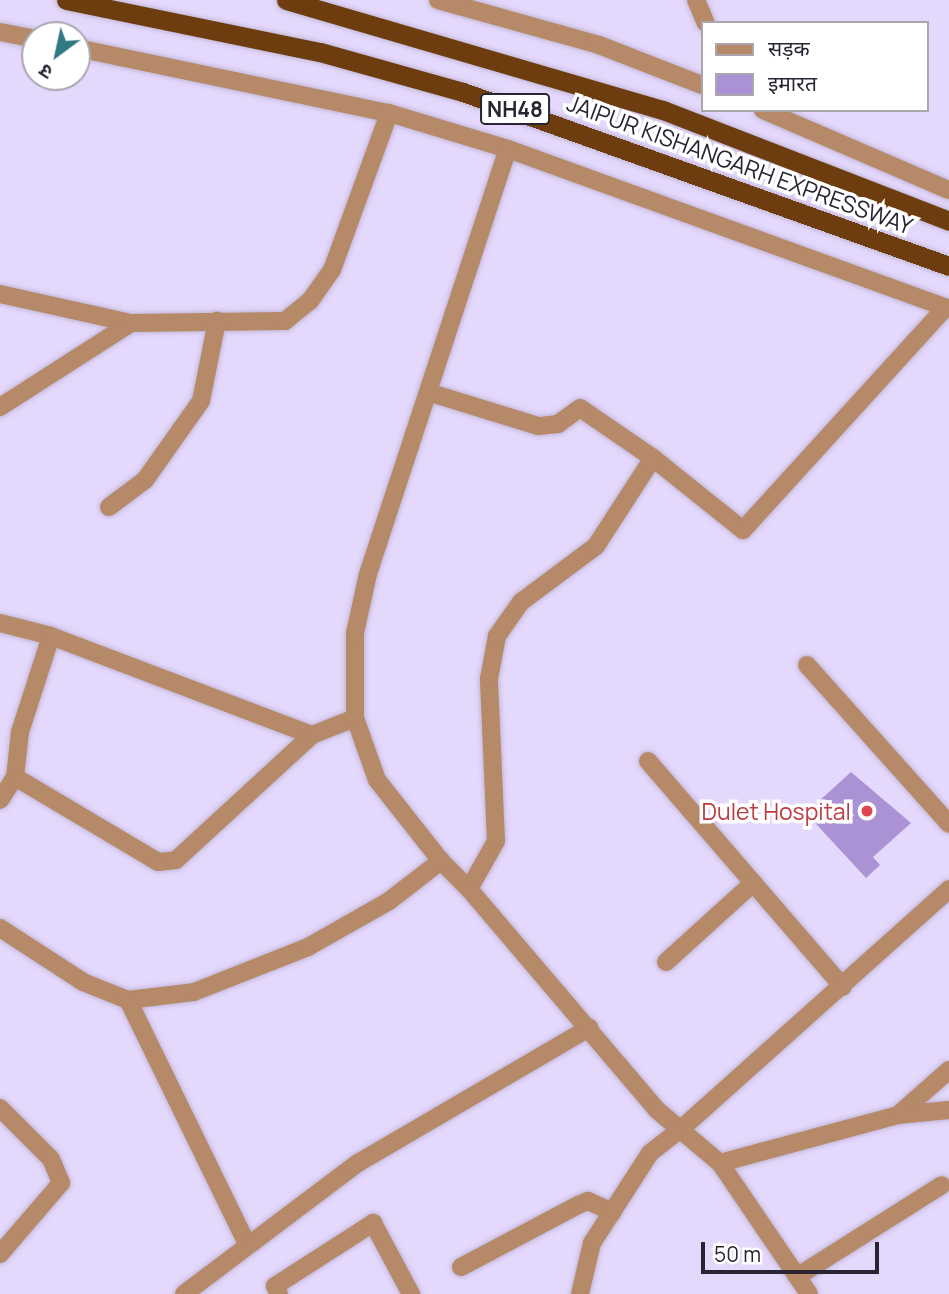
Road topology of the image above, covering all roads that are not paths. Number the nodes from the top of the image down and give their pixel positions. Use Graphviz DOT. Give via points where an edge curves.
graph roads {
  1 [pos="66,0"];
  2 [pos="286,0"];
  3 [pos="438,0"];
  4 [pos="696,0"];
  5 [pos="705,21"];
  6 [pos="0,32"];
  7 [pos="21,36"];
  8 [pos="91,51"];
  9 [pos="701,85"];
  10 [pos="768,112"];
  11 [pos="389,113"];
  12 [pos="508,149"];
  13 [pos="949,190"];
  14 [pos="949,221"];
  15 [pos="949,266"];
  16 [pos="0,293"];
  17 [pos="947,308"];
  18 [pos="217,321"];
  19 [pos="131,323"];
  20 [pos="431,393"];
  21 [pos="0,407"];
  22 [pos="653,458"];
  23 [pos="109,507"];
  24 [pos="0,623"];
  25 [pos="51,636"];
  26 [pos="807,665"];
  27 [pos="355,718"];
  28 [pos="312,735"];
  29 [pos="648,761"];
  30 [pos="15,777"];
  31 [pos="0,800"];
  32 [pos="949,824"];
  33 [pos="441,862"];
  34 [pos="753,883"];
  35 [pos="470,889"];
  36 [pos="949,889"];
  37 [pos="0,928"];
  38 [pos="666,962"];
  39 [pos="843,987"];
  40 [pos="128,1000"];
  41 [pos="589,1028"];
  42 [pos="949,1070"];
  43 [pos="0,1108"];
  44 [pos="949,1110"];
  45 [pos="898,1115"];
  46 [pos="681,1129"];
  47 [pos="720,1163"];
  48 [pos="942,1185"];
  49 [pos="612,1212"];
  50 [pos="247,1244"];
  51 [pos="0,1254"];
  52 [pos="461,1267"];
  53 [pos="805,1289"];
  54 [pos="184,1294"];
  55 [pos="279,1294"];
  56 [pos="411,1294"];
  57 [pos="580,1294"];
  1 -- 15 [label="highway, JAIPUR KISHANGARH EXPRESSWAY / NH48" via="320,52 463,92"];
  2 -- 14 [label="highway, JAIPUR KISHANGARH EXPRESSWAY / NH48" via="663,110"];
  3 -- 9 [label="street" via="599,45"];
  4 -- 5 [label="street"];
  6 -- 7 [label="street"];
  8 -- 11 [label="street"];
  10 -- 13 [label="street"];
  11 -- 12 [label="street"];
  11 -- 18 [label="street" via="332,270 310,301 285,321"];
  12 -- 17 [label="street"];
  12 -- 20 [label="street"];
  16 -- 19 [label="street"];
  17 -- 22 [label="street" via="743,530"];
  18 -- 19 [label="street"];
  18 -- 23 [label="street" via="201,401 145,480"];
  19 -- 21 [label="street"];
  20 -- 22 [label="street" via="538,426 558,424 580,408"];
  20 -- 27 [label="street" via="368,574 355,633"];
  22 -- 35 [label="street" via="596,546 521,602 497,636 489,678 496,841"];
  24 -- 25 [label="street"];
  25 -- 28 [label="street"];
  25 -- 30 [label="street" via="23,720"];
  26 -- 32 [label="street"];
  27 -- 28 [label="street"];
  27 -- 33 [label="street" via="377,780"];
  28 -- 30 [label="street" via="176,860 158,862"];
  29 -- 34 [label="street"];
  30 -- 31 [label="street"];
  33 -- 35 [label="street"];
  33 -- 40 [label="street" via="389,901 308,947 194,992"];
  34 -- 38 [label="street"];
  34 -- 39 [label="street"];
  35 -- 41 [label="street"];
  36 -- 39 [label="street"];
  37 -- 40 [label="street" via="83,982"];
  39 -- 46 [label="street"];
  40 -- 50 [label="street"];
  41 -- 46 [label="street"];
  41 -- 50 [label="street" via="358,1163"];
  42 -- 45 [label="street"];
  43 -- 51 [label="street" via="51,1159 61,1182"];
  44 -- 45 [label="street"];
  45 -- 47 [label="street"];
  46 -- 47 [label="street"];
  46 -- 49 [label="street" via="650,1153"];
  47 -- 53 [label="street"];
  48 -- 53 [label="street"];
  49 -- 52 [label="street" via="588,1201"];
  49 -- 57 [label="street" via="592,1243"];
  50 -- 54 [label="street"];
  55 -- 56 [label="street" via="275,1286 373,1223"];
}
